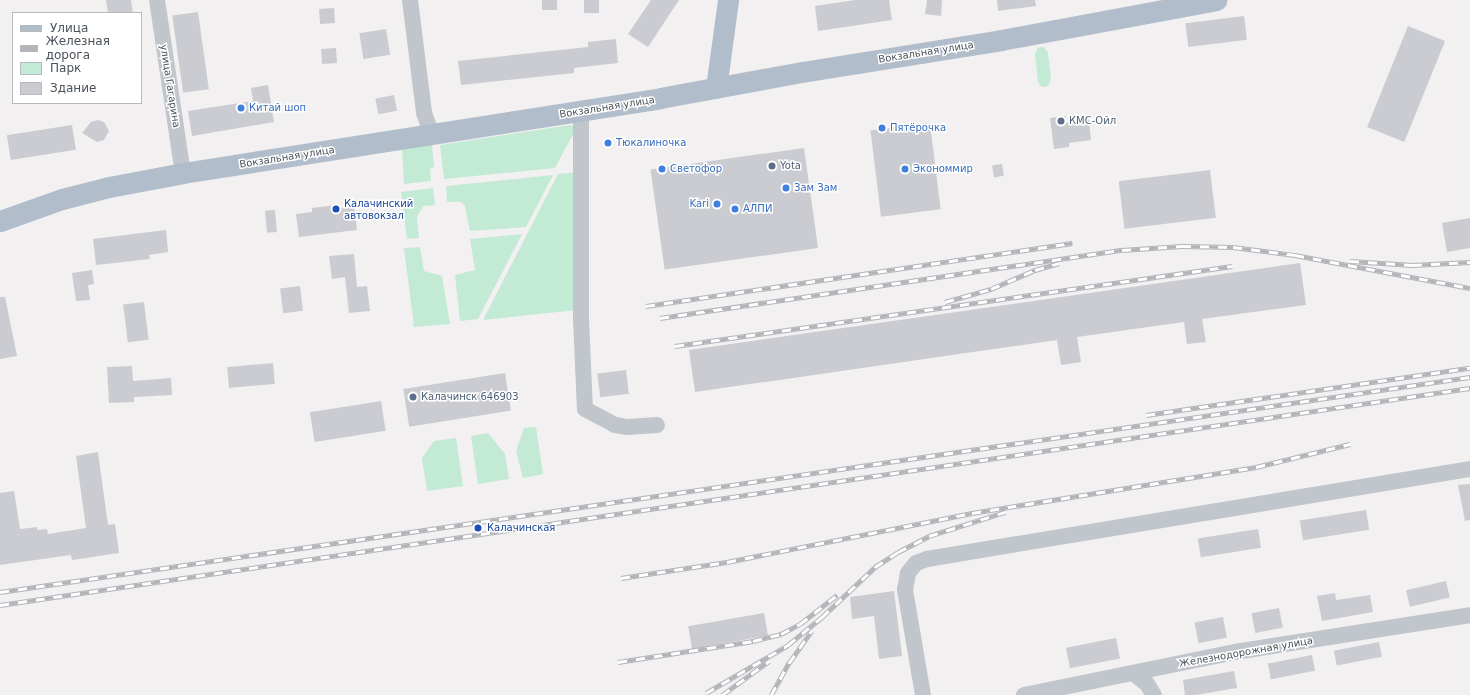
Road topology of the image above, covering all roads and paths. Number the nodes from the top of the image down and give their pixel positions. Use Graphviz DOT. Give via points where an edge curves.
graph roads {
  1 [pos="157,0"];
  2 [pos="410,0"];
  3 [pos="728,0"];
  4 [pos="1216,0"];
  5 [pos="716,88"];
  6 [pos="581,111"];
  7 [pos="432,135"];
  8 [pos="183,173"];
  9 [pos="0,221"];
  10 [pos="657,425"];
  11 [pos="1470,469"];
  12 [pos="1470,615"];
  13 [pos="1133,673"];
  14 [pos="923,695"];
  15 [pos="1024,695"];
  16 [pos="1154,695"];
  1 -- 8 [label="street, улица Гагарина"];
  2 -- 7 [label="street" via="424,113"];
  3 -- 5 [label="main road"];
  4 -- 5 [label="main road, Вокзальная улица" via="1001,40"];
  5 -- 6 [label="main road, Вокзальная улица"];
  6 -- 7 [label="main road, Вокзальная улица"];
  6 -- 10 [label="street" via="581,318 585,408 615,425"];
  7 -- 8 [label="main road, Вокзальная улица"];
  8 -- 9 [label="main road, Вокзальная улица" via="62,199"];
  11 -- 14 [label="street" via="927,559 916,563 908,573 905,590"];
  12 -- 13 [label="street, Железнодорожная улица" via="1241,651"];
  13 -- 15 [label="street, Железнодорожная улица"];
  13 -- 16 [label="street" via="1147,684"];
}
